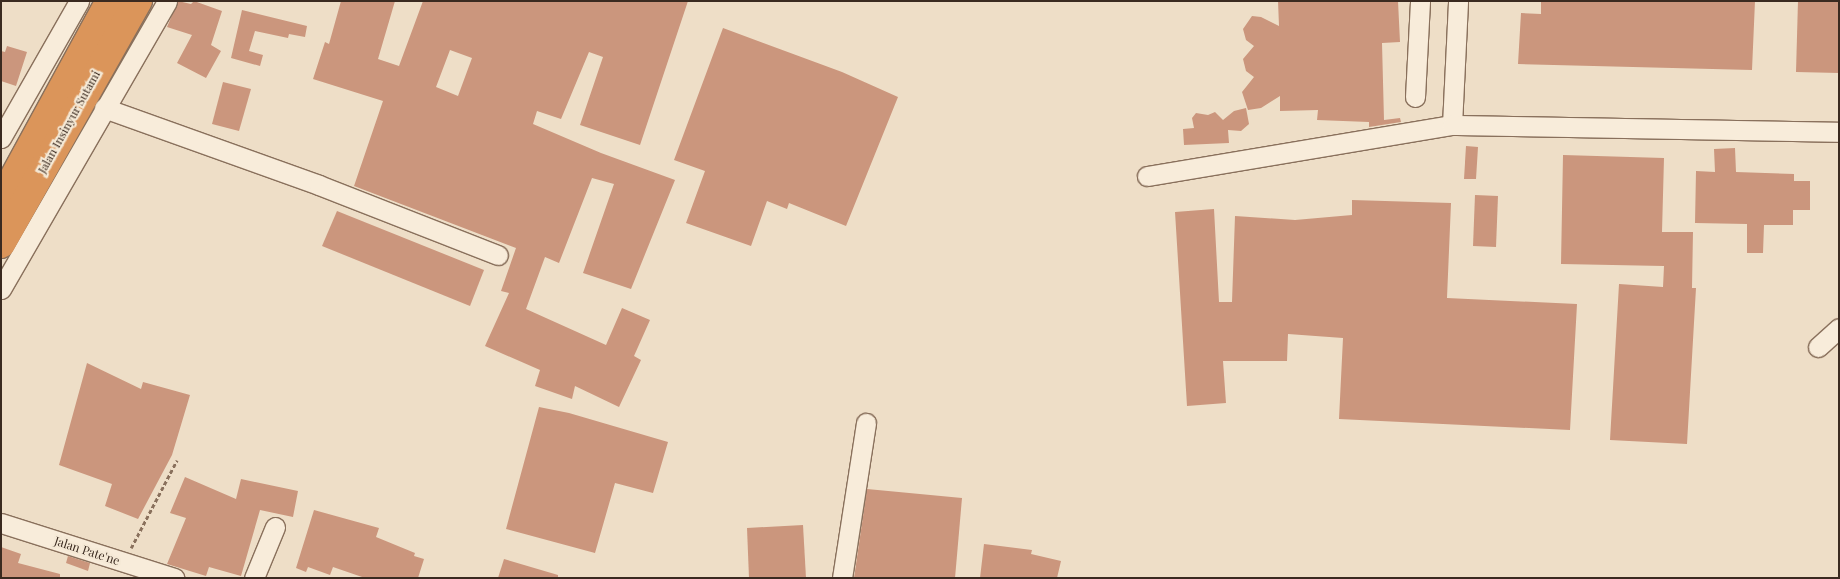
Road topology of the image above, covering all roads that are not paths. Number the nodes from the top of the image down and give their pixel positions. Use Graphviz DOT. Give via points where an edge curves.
graph roads {
  1 [pos="78,1"];
  2 [pos="110,1"];
  3 [pos="138,1"];
  4 [pos="167,1"];
  5 [pos="1420,1"];
  6 [pos="1458,1"];
  7 [pos="1415,97"];
  8 [pos="104,108"];
  9 [pos="1452,125"];
  10 [pos="1839,132"];
  11 [pos="1,138"];
  12 [pos="1147,176"];
  13 [pos="1,201"];
  14 [pos="1,244"];
  15 [pos="498,254"];
  16 [pos="1,289"];
  17 [pos="1839,328"];
  18 [pos="1818,347"];
  19 [pos="866,423"];
  20 [pos="1,524"];
  21 [pos="276,527"];
  22 [pos="174,578"];
  23 [pos="254,578"];
  24 [pos="842,578"];
  1 -- 11 [label="street"];
  2 -- 13 [label="highway, Jalan Insinyur Sutami"];
  3 -- 14 [label="highway, Jalan Insinyur Sutami"];
  4 -- 8 [label="street"];
  5 -- 7 [label="street"];
  6 -- 9 [label="street"];
  8 -- 15 [label="street" via="319,185"];
  8 -- 16 [label="street"];
  9 -- 10 [label="street"];
  9 -- 12 [label="street"];
  17 -- 18 [label="street"];
  19 -- 24 [label="street"];
  20 -- 22 [label="street, Jalan Pate'ne"];
  21 -- 23 [label="street"];
}
